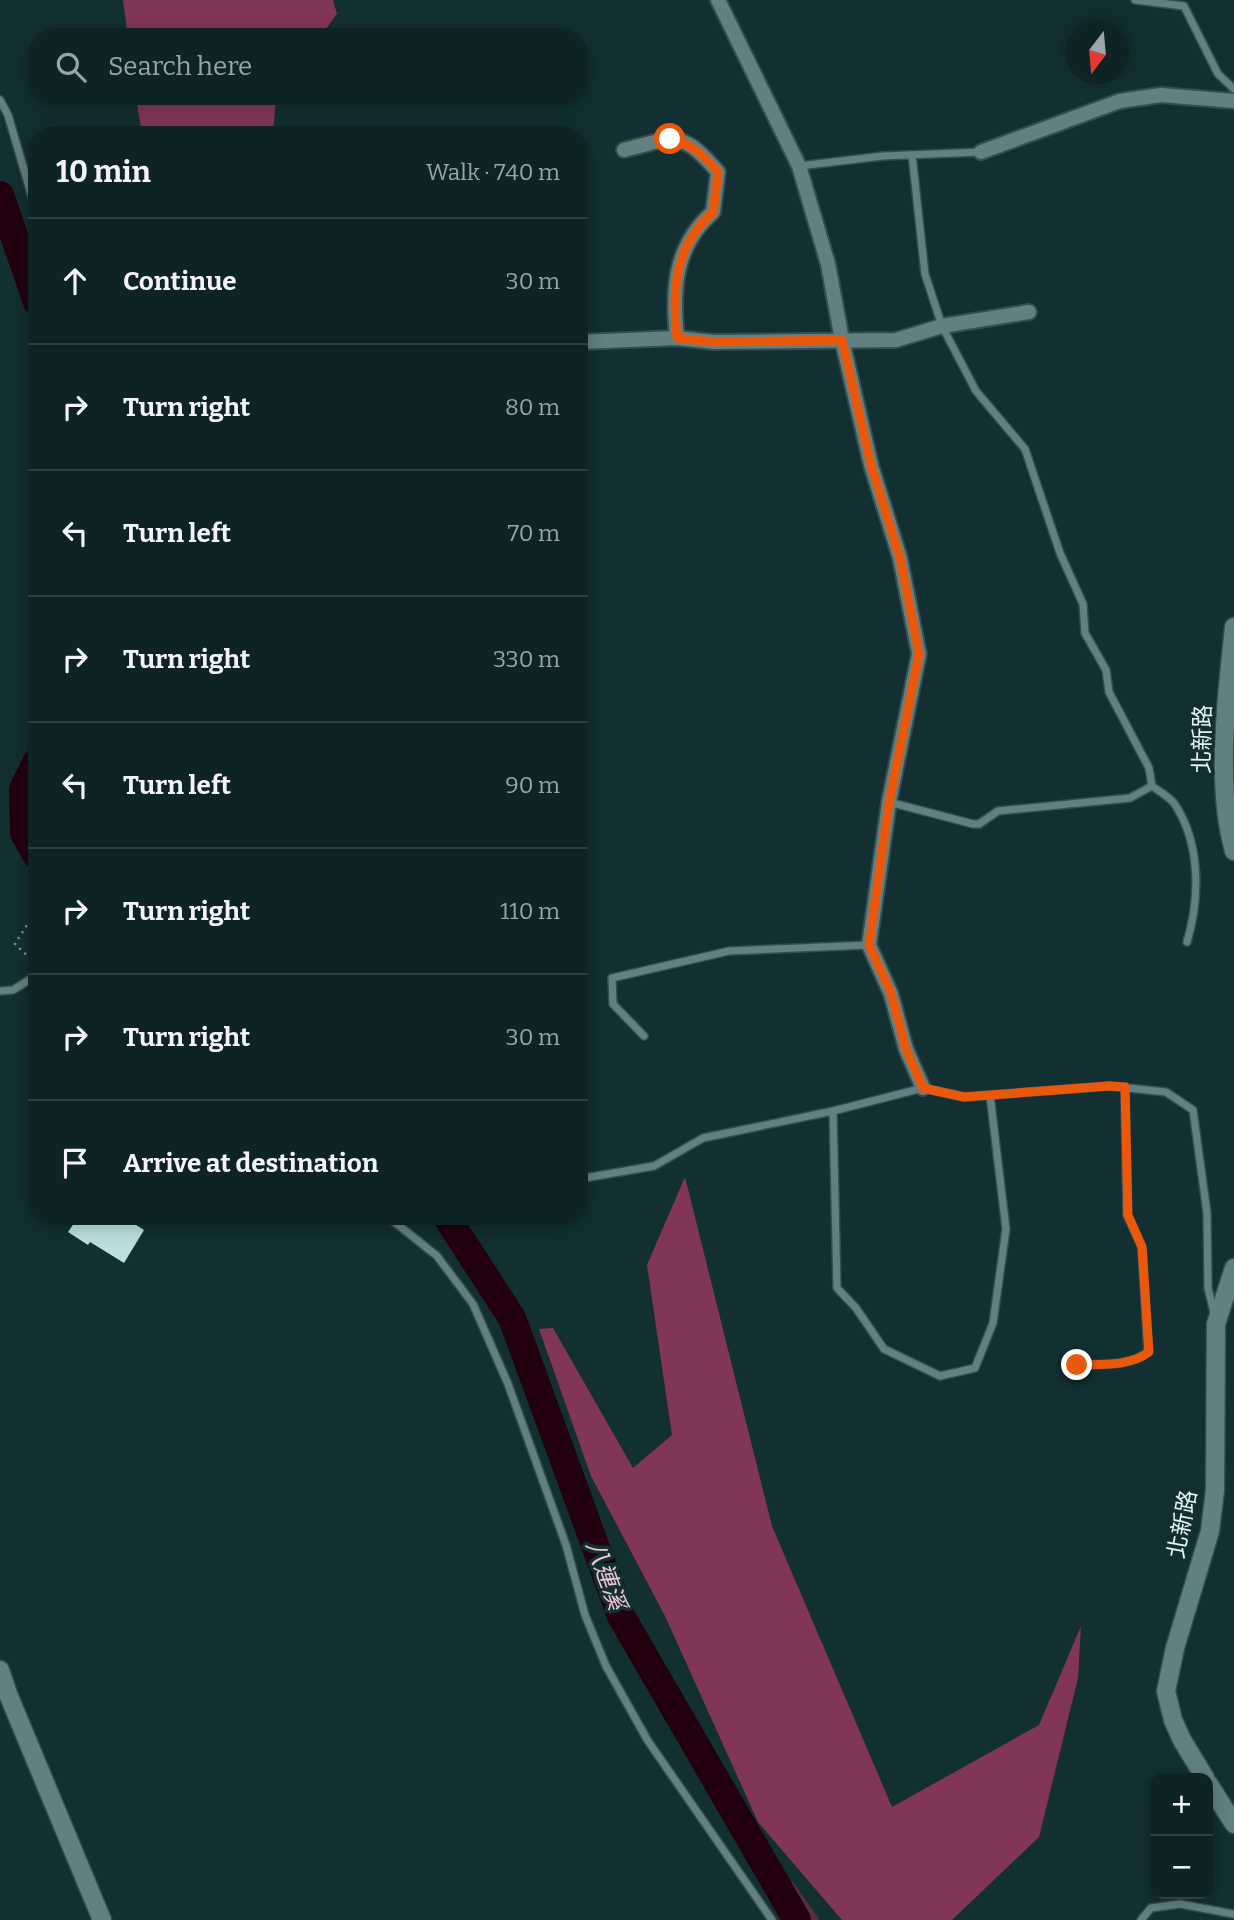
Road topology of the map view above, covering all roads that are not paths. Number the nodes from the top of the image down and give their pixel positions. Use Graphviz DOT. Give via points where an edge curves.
graph roads {
  1 [pos="718,0"];
  2 [pos="1135,0"];
  3 [pos="1234,89"];
  4 [pos="0,100"];
  5 [pos="1234,101"];
  6 [pos="624,150"];
  7 [pos="981,152"];
  8 [pos="912,155"];
  9 [pos="799,166"];
  10 [pos="28,182"];
  11 [pos="1029,312"];
  12 [pos="942,326"];
  13 [pos="677,338"];
  14 [pos="842,340"];
  15 [pos="588,342"];
  16 [pos="1234,627"];
  17 [pos="1152,786"];
  18 [pos="889,802"];
  19 [pos="1234,851"];
  20 [pos="1187,942"];
  21 [pos="869,945"];
  22 [pos="28,981"];
  23 [pos="0,991"];
  24 [pos="645,1036"];
  25 [pos="1125,1087"];
  26 [pos="923,1088"];
  27 [pos="990,1095"];
  28 [pos="833,1111"];
  29 [pos="588,1177"];
  30 [pos="398,1225"];
  31 [pos="1234,1268"];
  32 [pos="1216,1324"];
  33 [pos="1077,1365"];
  34 [pos="0,1670"];
  35 [pos="1202,1773"];
  36 [pos="1213,1791"];
  37 [pos="1234,1824"];
  38 [pos="1234,1914"];
  39 [pos="102,1920"];
  40 [pos="772,1920"];
  41 [pos="1141,1920"];
  1 -- 9 [label="street"];
  2 -- 3 [label="lane" via="1184,6 1219,74"];
  4 -- 10 [label="lane"];
  5 -- 7 [label="street" via="1161,94 1120,101"];
  6 -- 13 [label="street" via="670,139 685,142 718,172 713,212 697,226 682,252 673,304"];
  7 -- 8 [label="lane"];
  8 -- 9 [label="lane"];
  8 -- 12 [label="lane" via="925,274"];
  9 -- 14 [label="street" via="828,264"];
  11 -- 12 [label="street"];
  12 -- 14 [label="street" via="897,340"];
  12 -- 17 [label="lane" via="976,391 1025,449 1060,553 1083,604 1086,633 1106,670 1109,692 1149,768"];
  13 -- 14 [label="street" via="714,342"];
  13 -- 15 [label="street"];
  14 -- 18 [label="street" via="871,465 900,558 919,654"];
  16 -- 19 [label="main road, 北新路" via="1225,785"];
  17 -- 18 [label="lane" via="1130,798 998,811 979,824"];
  17 -- 20 [label="lane" via="1173,802 1192,840 1196,882"];
  18 -- 21 [label="street"];
  21 -- 24 [label="lane" via="729,951 612,978 613,1004"];
  21 -- 26 [label="street" via="891,993 906,1049"];
  22 -- 23 [label="lane" via="13,990"];
  25 -- 27 [label="lane"];
  25 -- 32 [label="lane" via="1166,1092 1193,1110 1207,1213 1208,1288"];
  25 -- 33 [label="lane" via="1128,1215 1142,1247 1149,1352 1114,1364"];
  26 -- 27 [label="lane" via="964,1097"];
  26 -- 28 [label="lane"];
  27 -- 28 [label="lane" via="1006,1229 993,1323 975,1368 940,1376 884,1349 837,1288"];
  28 -- 29 [label="lane" via="703,1138 654,1166"];
  30 -- 40 [label="lane" via="437,1256 473,1304 513,1396 606,1666 648,1741"];
  31 -- 32 [label="main road, 北新路"];
  32 -- 35 [label="main road, 北新路" via="1215,1490 1210,1531 1166,1691 1173,1720"];
  34 -- 39 [label="main road"];
  36 -- 37 [label="main road, 北新路"];
  38 -- 41 [label="lane" via="1180,1904 1152,1908"];
}
